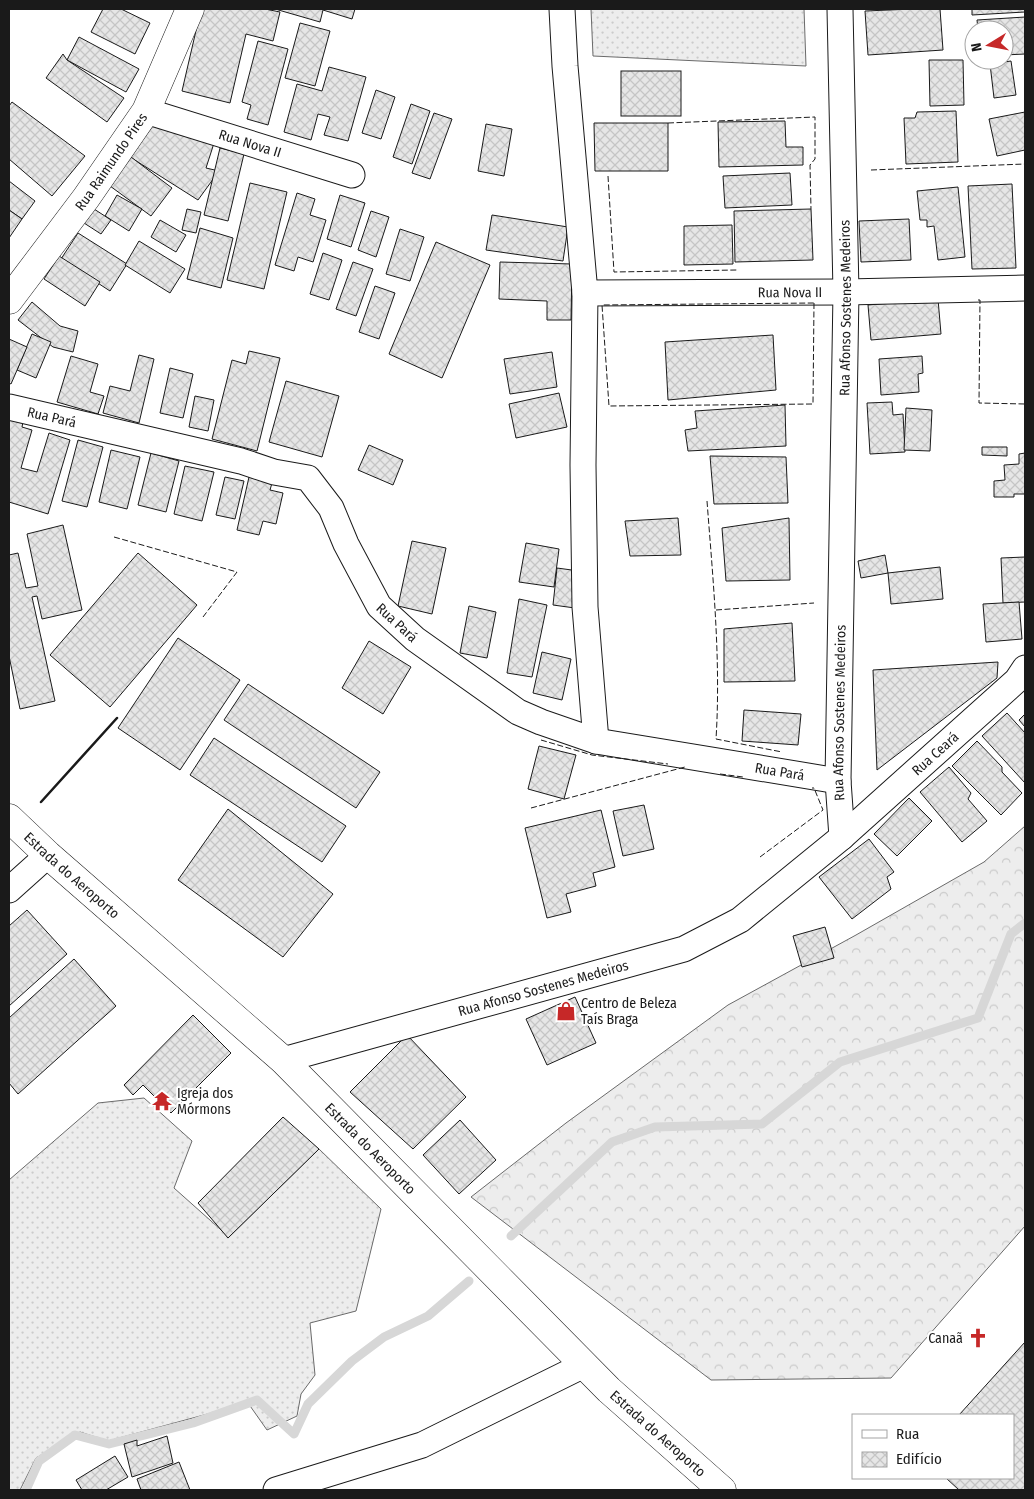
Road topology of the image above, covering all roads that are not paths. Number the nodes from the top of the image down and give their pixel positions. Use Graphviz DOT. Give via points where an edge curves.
graph roads {
  1 [pos="190,9"];
  2 [pos="562,9"];
  3 [pos="840,9"];
  4 [pos="146,111"];
  5 [pos="352,175"];
  6 [pos="1025,288"];
  7 [pos="846,292"];
  8 [pos="585,293"];
  9 [pos="9,300"];
  10 [pos="9,407"];
  11 [pos="1025,668"];
  12 [pos="596,741"];
  13 [pos="838,781"];
  14 [pos="9,818"];
  15 [pos="842,837"];
  16 [pos="48,855"];
  17 [pos="9,890"];
  18 [pos="283,1060"];
  19 [pos="584,1365"];
  20 [pos="276,1490"];
  21 [pos="722,1490"];
  1 -- 4 [label="street, Rua Raimundo Pires"];
  2 -- 8 [label="street"];
  3 -- 7 [label="street, Rua Afonso Sostenes Medeiros"];
  4 -- 5 [label="street, Rua Nova II"];
  4 -- 9 [label="street, Rua Raimundo Pires"];
  6 -- 7 [label="street, Rua Nova II"];
  7 -- 8 [label="street, Rua Nova II"];
  7 -- 13 [label="street, Rua Afonso Sostenes Medeiros"];
  8 -- 12 [label="street" via="585,607"];
  10 -- 12 [label="street, Rua Pará" via="308,478 331,508 379,606 415,639 518,712"];
  11 -- 15 [label="street, Rua Ceará" via="1016,680"];
  12 -- 13 [label="street, Rua Pará"];
  13 -- 15 [label="street, Rua Afonso Sostenes Medeiros"];
  14 -- 16 [label="street, Estrada do Aeroporto"];
  15 -- 18 [label="street, Rua Afonso Sostenes Medeiros" via="740,920 684,949"];
  16 -- 17 [label="street"];
  16 -- 18 [label="street, Estrada do Aeroporto"];
  18 -- 19 [label="street, Estrada do Aeroporto"];
  19 -- 20 [label="street" via="422,1446"];
  19 -- 21 [label="street, Estrada do Aeroporto"];
}
